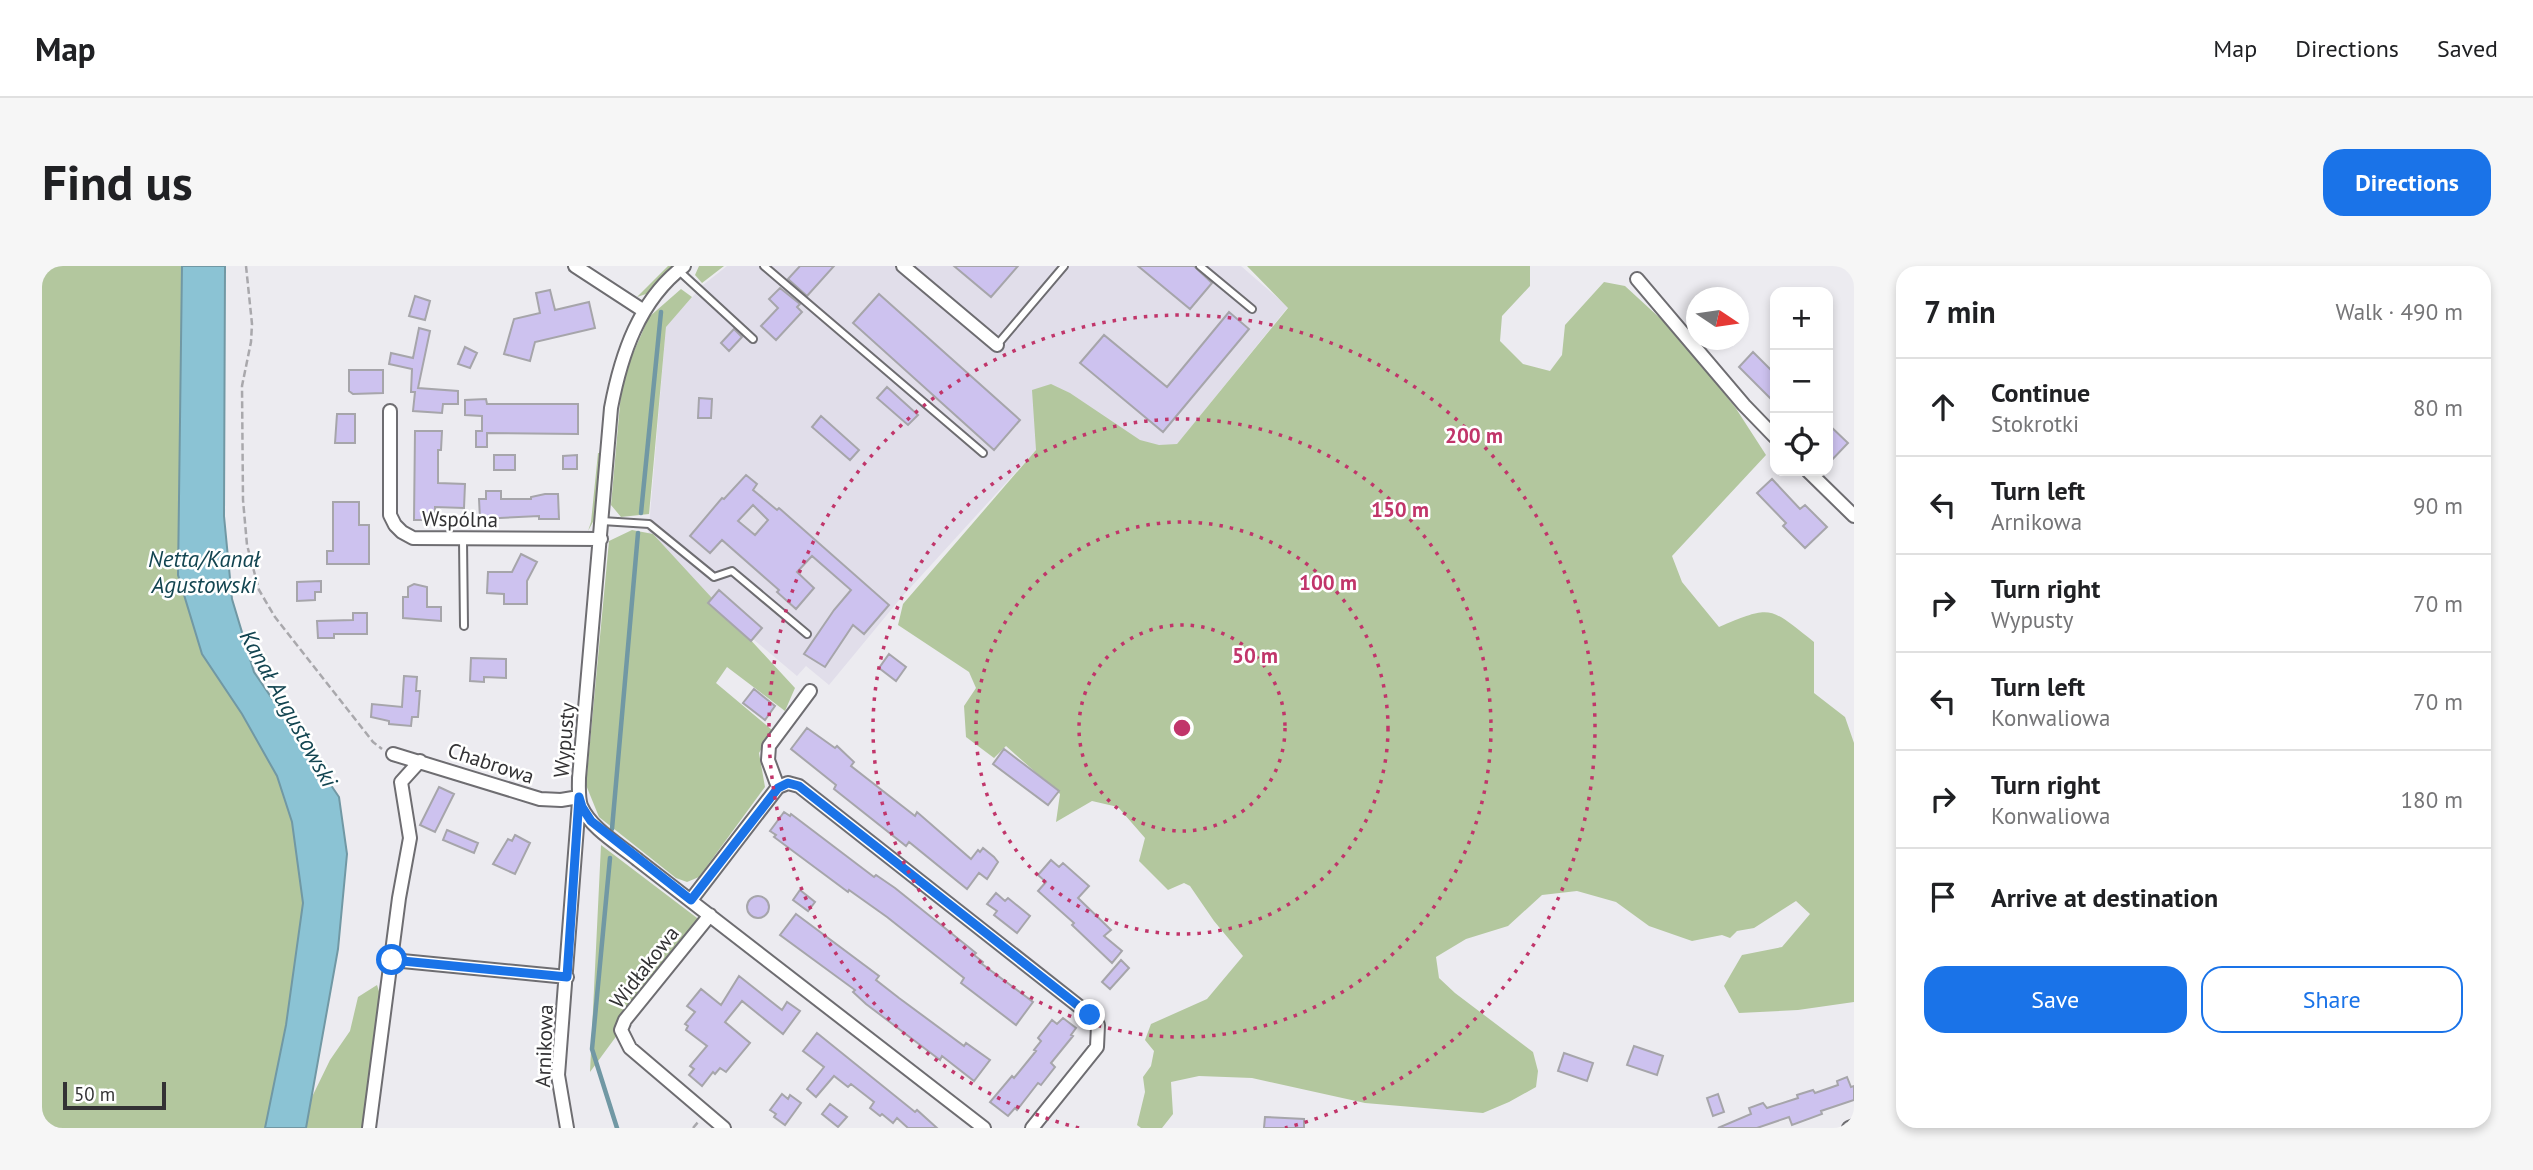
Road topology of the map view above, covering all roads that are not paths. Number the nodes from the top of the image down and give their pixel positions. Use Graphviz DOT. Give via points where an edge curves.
graph roads {
  1 [pos="575,266"];
  2 [pos="764,266"];
  3 [pos="903,266"];
  4 [pos="1064,266"];
  5 [pos="1200,266"];
  6 [pos="681,268"];
  7 [pos="1637,279"];
  8 [pos="1252,309"];
  9 [pos="644,311"];
  10 [pos="753,339"];
  11 [pos="997,345"];
  12 [pos="390,411"];
  13 [pos="1770,432"];
  14 [pos="983,453"];
  15 [pos="1813,476"];
  16 [pos="1854,516"];
  17 [pos="602,521"];
  18 [pos="601,539"];
  19 [pos="463,540"];
  20 [pos="464,626"];
  21 [pos="807,634"];
  22 [pos="810,691"];
  23 [pos="393,754"];
  24 [pos="420,761"];
  25 [pos="778,788"];
  26 [pos="579,797"];
  27 [pos="691,900"];
  28 [pos="710,915"];
  29 [pos="392,960"];
  30 [pos="567,977"];
  31 [pos="1854,1126"];
  32 [pos="369,1128"];
  33 [pos="567,1128"];
  34 [pos="724,1128"];
  35 [pos="984,1128"];
  36 [pos="1032,1128"];
  37 [pos="1849,1128"];
  1 -- 9 [label="street"];
  2 -- 14 [label="lane"];
  3 -- 11 [label="street"];
  4 -- 11 [label="lane"];
  5 -- 8 [label="lane"];
  6 -- 9 [label="street, Wypusty"];
  6 -- 10 [label="lane"];
  7 -- 13 [label="street"];
  9 -- 17 [label="street, Wypusty" via="617,377"];
  12 -- 19 [label="street, Wspólna" via="390,515 395,525 413,538"];
  15 -- 16 [label="street"];
  17 -- 18 [label="street, Wypusty"];
  17 -- 21 [label="lane" via="649,524 714,578 732,571"];
  18 -- 19 [label="street, Wspólna"];
  18 -- 26 [label="street, Wypusty"];
  19 -- 20 [label="lane"];
  22 -- 25 [label="street" via="769,746 768,760"];
  23 -- 24 [label="street, Chabrowa"];
  24 -- 26 [label="street, Chabrowa" via="540,799"];
  24 -- 29 [label="street" via="401,782 410,838"];
  25 -- 27 [label="street"];
  25 -- 36 [label="street" via="788,783 799,786 1098,1025 1097,1047"];
  26 -- 27 [label="street, Wypusty" via="591,821"];
  26 -- 30 [label="street, Arnikowa"];
  27 -- 28 [label="street, Wypusty"];
  28 -- 34 [label="street, Widłakowa" via="621,1030 630,1048"];
  28 -- 35 [label="street, Wypusty"];
  29 -- 30 [label="street"];
  29 -- 32 [label="street"];
  30 -- 33 [label="street, Arnikowa" via="558,1075"];
  31 -- 37 [label="street"];
}
